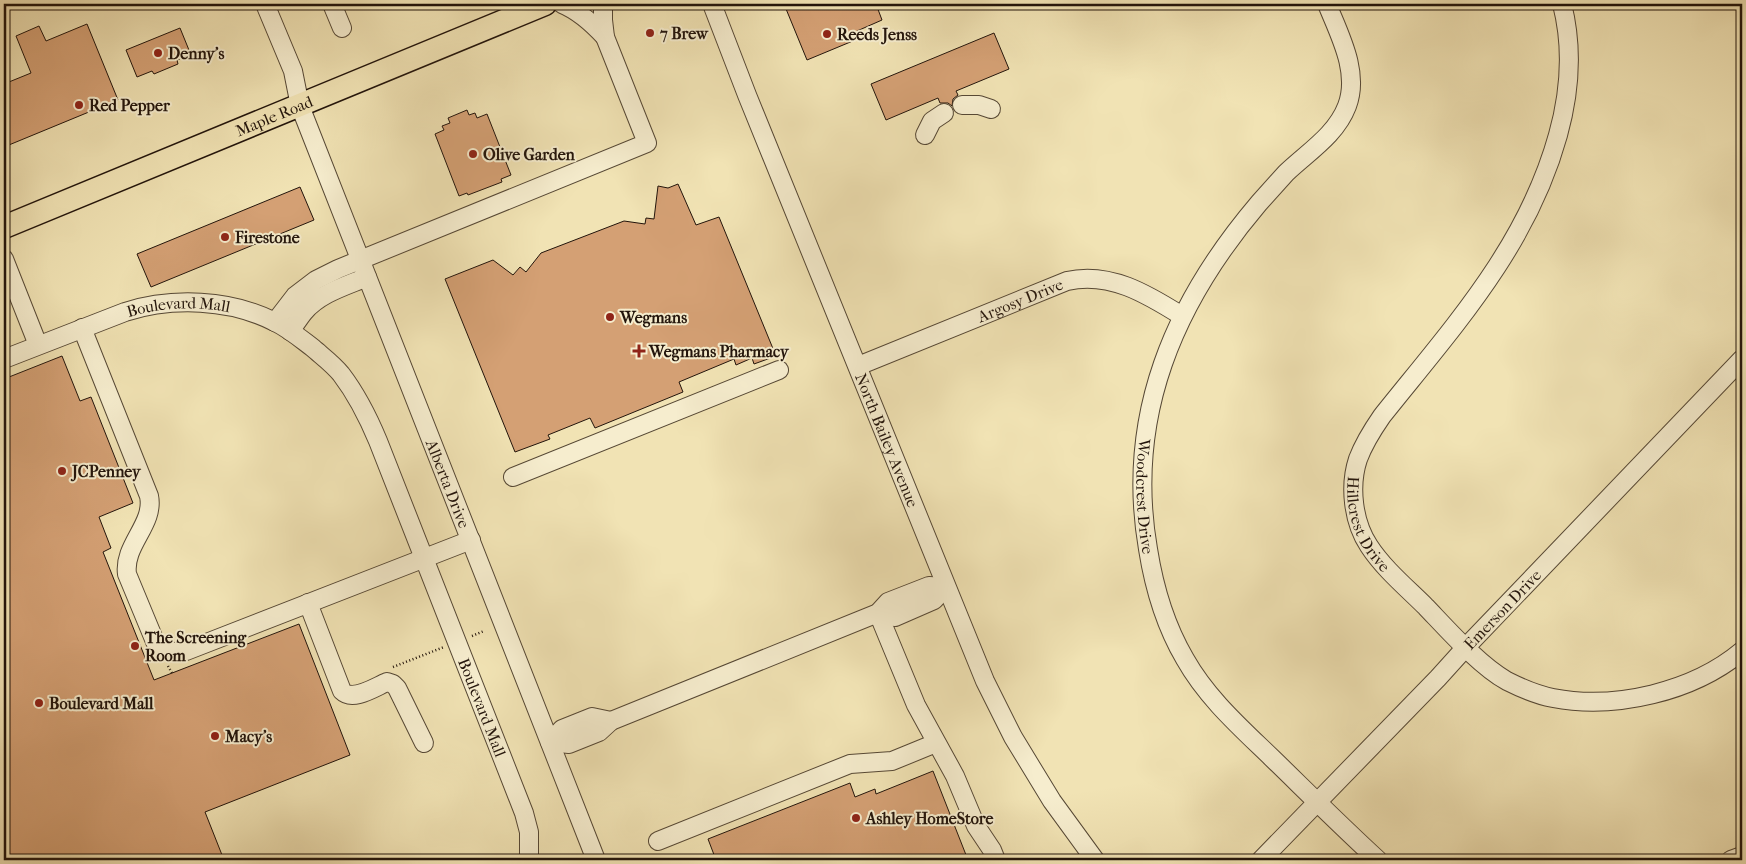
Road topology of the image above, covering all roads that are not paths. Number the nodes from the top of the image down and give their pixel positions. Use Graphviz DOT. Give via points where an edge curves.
graph roads {
  1 [pos="265,4"];
  2 [pos="332,4"];
  3 [pos="545,4"];
  4 [pos="562,4"];
  5 [pos="603,4"];
  6 [pos="712,4"];
  7 [pos="1326,4"];
  8 [pos="1562,4"];
  9 [pos="342,28"];
  10 [pos="605,38"];
  11 [pos="962,105"];
  12 [pos="300,106"];
  13 [pos="991,109"];
  14 [pos="944,113"];
  15 [pos="925,135"];
  16 [pos="4,227"];
  17 [pos="4,258"];
  18 [pos="360,260"];
  19 [pos="367,277"];
  20 [pos="1182,316"];
  21 [pos="275,322"];
  22 [pos="82,328"];
  23 [pos="290,332"];
  24 [pos="38,345"];
  25 [pos="1742,358"];
  26 [pos="4,360"];
  27 [pos="858,366"];
  28 [pos="779,370"];
  29 [pos="513,477"];
  30 [pos="471,540"];
  31 [pos="424,558"];
  32 [pos="946,587"];
  33 [pos="308,603"];
  34 [pos="878,612"];
  35 [pos="1466,647"];
  36 [pos="1742,651"];
  37 [pos="550,742"];
  38 [pos="424,743"];
  39 [pos="936,743"];
  40 [pos="1316,803"];
  41 [pos="658,840"];
  42 [pos="1742,856"];
  43 [pos="529,860"];
  44 [pos="596,860"];
  45 [pos="996,860"];
  46 [pos="1095,860"];
  47 [pos="1262,860"];
  48 [pos="1378,860"];
  49 [pos="1731,860"];
  1 -- 12 [label="street, Alberta Drive" via="293,71"];
  2 -- 9 [label="street"];
  3 -- 12 [label="main road, Maple Road"];
  4 -- 10 [label="street" via="593,24"];
  5 -- 10 [label="street"];
  6 -- 27 [label="street, North Bailey Avenue"];
  7 -- 20 [label="street, Woodcrest Drive" via="1347,54 1350,72 1348,104 1340,121 1327,136 1286,174 1247,218 1212,265"];
  8 -- 35 [label="street, Hillcrest Drive" via="1569,65 1567,89 1550,162 1532,207 1485,286 1382,416 1361,452 1354,478 1356,516 1368,546"];
  10 -- 18 [label="street" via="647,143"];
  11 -- 13 [label="street"];
  12 -- 16 [label="main road, Maple Road"];
  12 -- 18 [label="street, Alberta Drive"];
  14 -- 15 [label="street" via="932,120"];
  17 -- 24 [label="street"];
  18 -- 19 [label="street, Alberta Drive"];
  18 -- 21 [label="street" via="316,280 295,296"];
  19 -- 23 [label="street" via="327,293 313,303"];
  19 -- 30 [label="street, Alberta Drive"];
  20 -- 27 [label="street, Argosy Drive" via="1160,302 1121,285 1082,277"];
  20 -- 40 [label="street, Woodcrest Drive" via="1154,389 1143,452 1144,527 1161,604 1184,658 1216,703"];
  21 -- 22 [label="street, Boulevard Mall" via="238,308 173,302 144,306"];
  21 -- 23 [label="street, Boulevard Mall"];
  22 -- 24 [label="street, Boulevard Mall"];
  22 -- 33 [label="street" via="151,504 126,566 156,644 165,651 186,650"];
  23 -- 31 [label="street, Boulevard Mall" via="340,373 359,401 369,418"];
  24 -- 26 [label="street, Boulevard Mall"];
  25 -- 35 [label="street, Emerson Drive"];
  27 -- 32 [label="street, North Bailey Avenue"];
  28 -- 29 [label="street"];
  30 -- 31 [label="street"];
  30 -- 37 [label="street, Alberta Drive"];
  31 -- 33 [label="street"];
  31 -- 43 [label="street, Boulevard Mall" via="524,813 529,832"];
  32 -- 34 [label="street" via="934,600 895,617"];
  32 -- 46 [label="street, North Bailey Avenue" via="985,681 1013,736 1052,801"];
  33 -- 38 [label="street" via="342,691 354,696 387,682 393,684"];
  34 -- 37 [label="street" via="611,721 592,717 562,729"];
  34 -- 39 [label="street" via="916,705"];
  35 -- 36 [label="street, Hillcrest Drive" via="1487,668 1530,692 1570,701 1594,702 1643,696 1671,688 1714,670"];
  35 -- 40 [label="street, Emerson Drive"];
  37 -- 44 [label="street, Alberta Drive"];
  39 -- 41 [label="street" via="892,760 850,764"];
  39 -- 45 [label="street"];
  40 -- 47 [label="street, Emerson Drive"];
  40 -- 48 [label="street, Woodcrest Drive"];
  42 -- 49 [label="street"];
}
